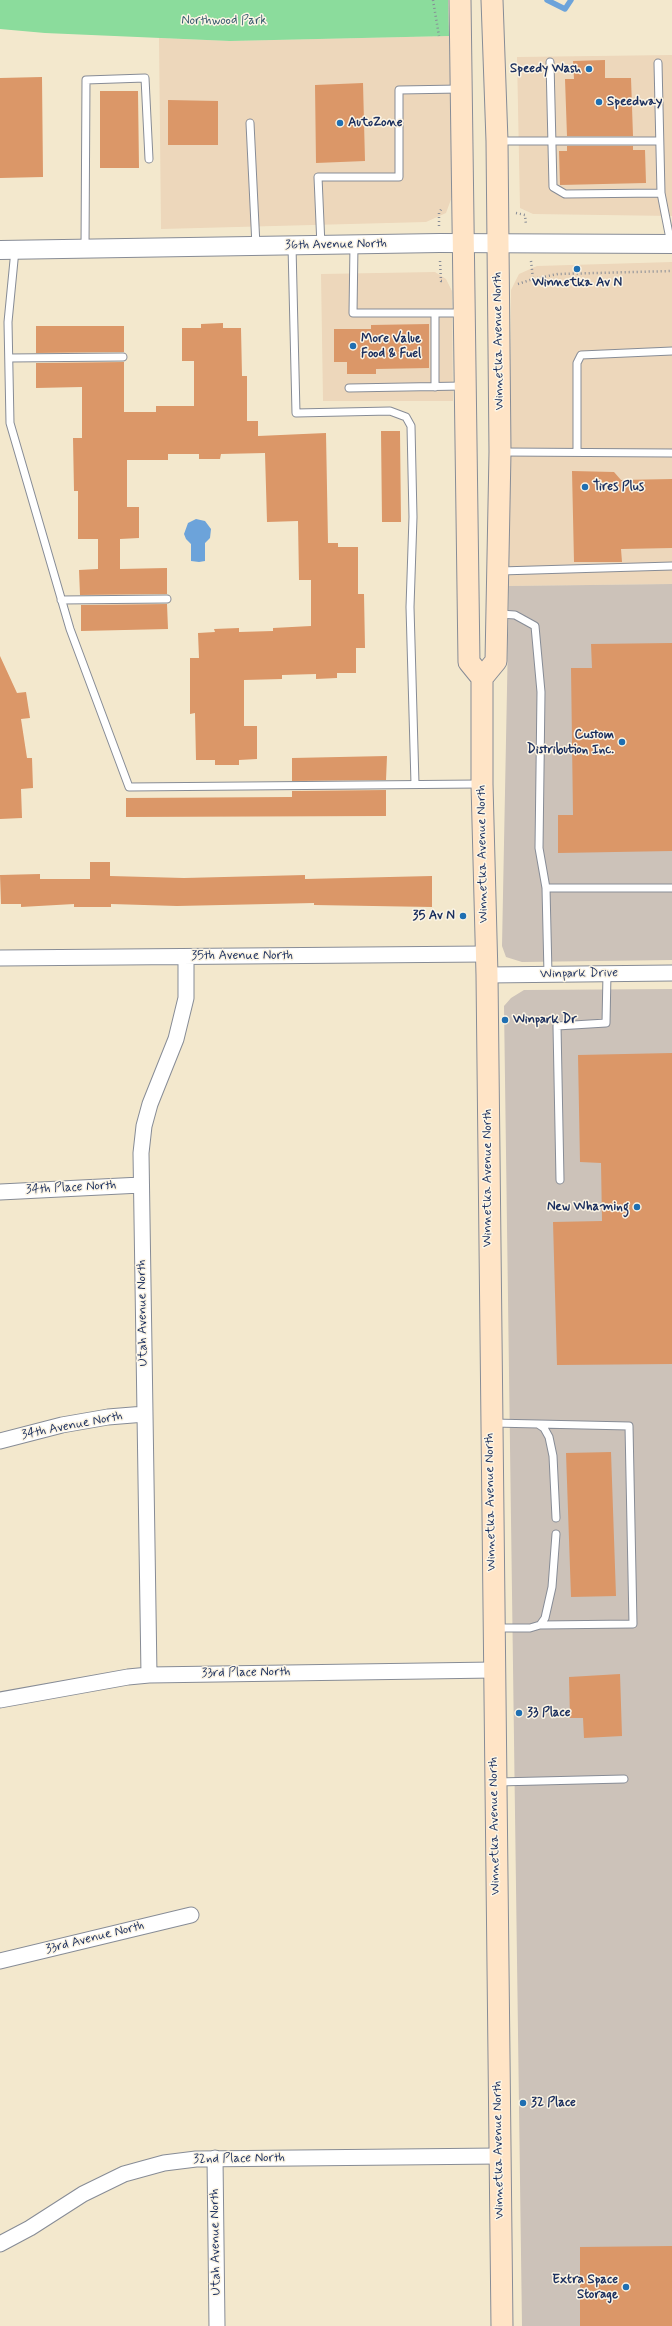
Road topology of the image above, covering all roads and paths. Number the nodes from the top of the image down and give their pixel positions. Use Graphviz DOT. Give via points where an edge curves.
graph roads {
  1 [pos="460,0"];
  2 [pos="492,0"];
  3 [pos="550,62"];
  4 [pos="658,63"];
  5 [pos="462,89"];
  6 [pos="250,123"];
  7 [pos="497,141"];
  8 [pos="552,141"];
  9 [pos="659,141"];
  10 [pos="149,158"];
  11 [pos="661,193"];
  12 [pos="499,243"];
  13 [pos="464,244"];
  14 [pos="354,245"];
  15 [pos="672,245"];
  16 [pos="256,246"];
  17 [pos="292,246"];
  18 [pos="321,246"];
  19 [pos="85,249"];
  20 [pos="7,250"];
  21 [pos="672,271"];
  22 [pos="533,279"];
  23 [pos="435,313"];
  24 [pos="465,313"];
  25 [pos="672,351"];
  26 [pos="123,357"];
  27 [pos="9,358"];
  28 [pos="466,386"];
  29 [pos="435,387"];
  30 [pos="349,388"];
  31 [pos="500,452"];
  32 [pos="577,452"];
  33 [pos="672,453"];
  34 [pos="672,566"];
  35 [pos="498,571"];
  36 [pos="167,598"];
  37 [pos="61,600"];
  38 [pos="497,614"];
  39 [pos="482,678"];
  40 [pos="415,784"];
  41 [pos="482,784"];
  42 [pos="546,888"];
  43 [pos="672,888"];
  44 [pos="485,954"];
  45 [pos="186,957"];
  46 [pos="0,958"];
  47 [pos="672,973"];
  48 [pos="548,974"];
  49 [pos="607,974"];
  50 [pos="486,975"];
  51 [pos="560,1180"];
  52 [pos="141,1185"];
  53 [pos="0,1192"];
  54 [pos="145,1414"];
  55 [pos="491,1423"];
  56 [pos="538,1424"];
  57 [pos="0,1440"];
  58 [pos="556,1518"];
  59 [pos="556,1534"];
  60 [pos="540,1625"];
  61 [pos="493,1628"];
  62 [pos="494,1670"];
  63 [pos="149,1675"];
  64 [pos="0,1700"];
  65 [pos="624,1779"];
  66 [pos="495,1782"];
  67 [pos="191,1915"];
  68 [pos="0,1961"];
  69 [pos="499,2156"];
  70 [pos="215,2158"];
  71 [pos="0,2244"];
  72 [pos="217,2326"];
  73 [pos="502,2326"];
  1 -- 5 [label="main road"];
  2 -- 7 [label="main road, Winnetka Avenue North"];
  3 -- 8 [label="lane"];
  4 -- 9 [label="lane"];
  5 -- 13 [label="main road"];
  5 -- 18 [label="lane" via="399,90 399,177 318,177"];
  6 -- 16 [label="lane"];
  7 -- 8 [label="lane"];
  7 -- 12 [label="main road, Winnetka Avenue North"];
  8 -- 9 [label="lane"];
  8 -- 11 [label="lane" via="553,187 565,194"];
  9 -- 11 [label="lane"];
  10 -- 19 [label="lane" via="145,78 86,80"];
  11 -- 15 [label="lane"];
  12 -- 13 [label="street, 36th Avenue North"];
  12 -- 15 [label="street, 36th Avenue North"];
  12 -- 31 [label="main road, Winnetka Avenue North"];
  13 -- 14 [label="street, 36th Avenue North"];
  13 -- 24 [label="main road"];
  14 -- 18 [label="street, 36th Avenue North"];
  14 -- 23 [label="lane" via="353,313"];
  16 -- 17 [label="street, 36th Avenue North"];
  16 -- 19 [label="street, 36th Avenue North"];
  17 -- 18 [label="street, 36th Avenue North"];
  17 -- 40 [label="lane" via="296,413 390,411 406,417 410,426 410,607"];
  19 -- 20 [label="street, 36th Avenue North"];
  20 -- 27 [label="lane"];
  21 -- 22 [label="path" via="558,274"];
  23 -- 24 [label="lane"];
  23 -- 29 [label="lane"];
  24 -- 28 [label="main road"];
  25 -- 32 [label="lane" via="581,355 577,363"];
  26 -- 27 [label="lane"];
  27 -- 37 [label="lane" via="10,423"];
  28 -- 29 [label="lane"];
  28 -- 39 [label="main road" via="469,662"];
  29 -- 30 [label="lane"];
  31 -- 32 [label="lane"];
  31 -- 35 [label="main road, Winnetka Avenue North"];
  32 -- 33 [label="lane"];
  34 -- 35 [label="lane"];
  35 -- 38 [label="main road, Winnetka Avenue North"];
  36 -- 37 [label="lane"];
  37 -- 40 [label="lane" via="129,787"];
  38 -- 39 [label="main road, Winnetka Avenue North" via="496,661"];
  38 -- 42 [label="lane" via="515,615 536,626 541,692 539,848"];
  39 -- 41 [label="main road, Winnetka Avenue North"];
  40 -- 41 [label="lane"];
  41 -- 44 [label="main road, Winnetka Avenue North"];
  42 -- 43 [label="lane"];
  42 -- 48 [label="lane"];
  44 -- 45 [label="street, 35th Avenue North"];
  44 -- 50 [label="main road, Winnetka Avenue North"];
  45 -- 46 [label="street, 35th Avenue North"];
  45 -- 52 [label="street, Utah Avenue North" via="186,998 176,1039 144,1126"];
  47 -- 49 [label="street, Winpark Drive"];
  48 -- 49 [label="street, Winpark Drive"];
  48 -- 50 [label="street, Winpark Drive"];
  49 -- 51 [label="lane" via="606,1023 557,1026"];
  50 -- 55 [label="main road, Winnetka Avenue North"];
  52 -- 53 [label="street, 34th Place North"];
  52 -- 54 [label="street, Utah Avenue North"];
  54 -- 57 [label="street, 34th Avenue North" via="108,1417"];
  54 -- 63 [label="street, Utah Avenue North"];
  55 -- 56 [label="lane"];
  55 -- 61 [label="main road, Winnetka Avenue North"];
  56 -- 58 [label="lane" via="544,1428 551,1443 556,1481"];
  56 -- 60 [label="lane" via="629,1426 632,1624"];
  59 -- 60 [label="lane" via="552,1587 545,1618"];
  60 -- 61 [label="lane" via="530,1628"];
  61 -- 62 [label="main road, Winnetka Avenue North"];
  62 -- 63 [label="street, 33rd Place North"];
  62 -- 66 [label="main road, Winnetka Avenue North"];
  63 -- 64 [label="street, 33rd Place North"];
  65 -- 66 [label="lane"];
  66 -- 69 [label="main road, Winnetka Avenue North"];
  67 -- 68 [label="street, 33rd Avenue North"];
  69 -- 70 [label="street, 32nd Place North"];
  69 -- 73 [label="main road, Winnetka Avenue North"];
  70 -- 71 [label="street, 32nd Place North" via="164,2163 124,2174 83,2194"];
  70 -- 72 [label="street, Utah Avenue North"];
}
